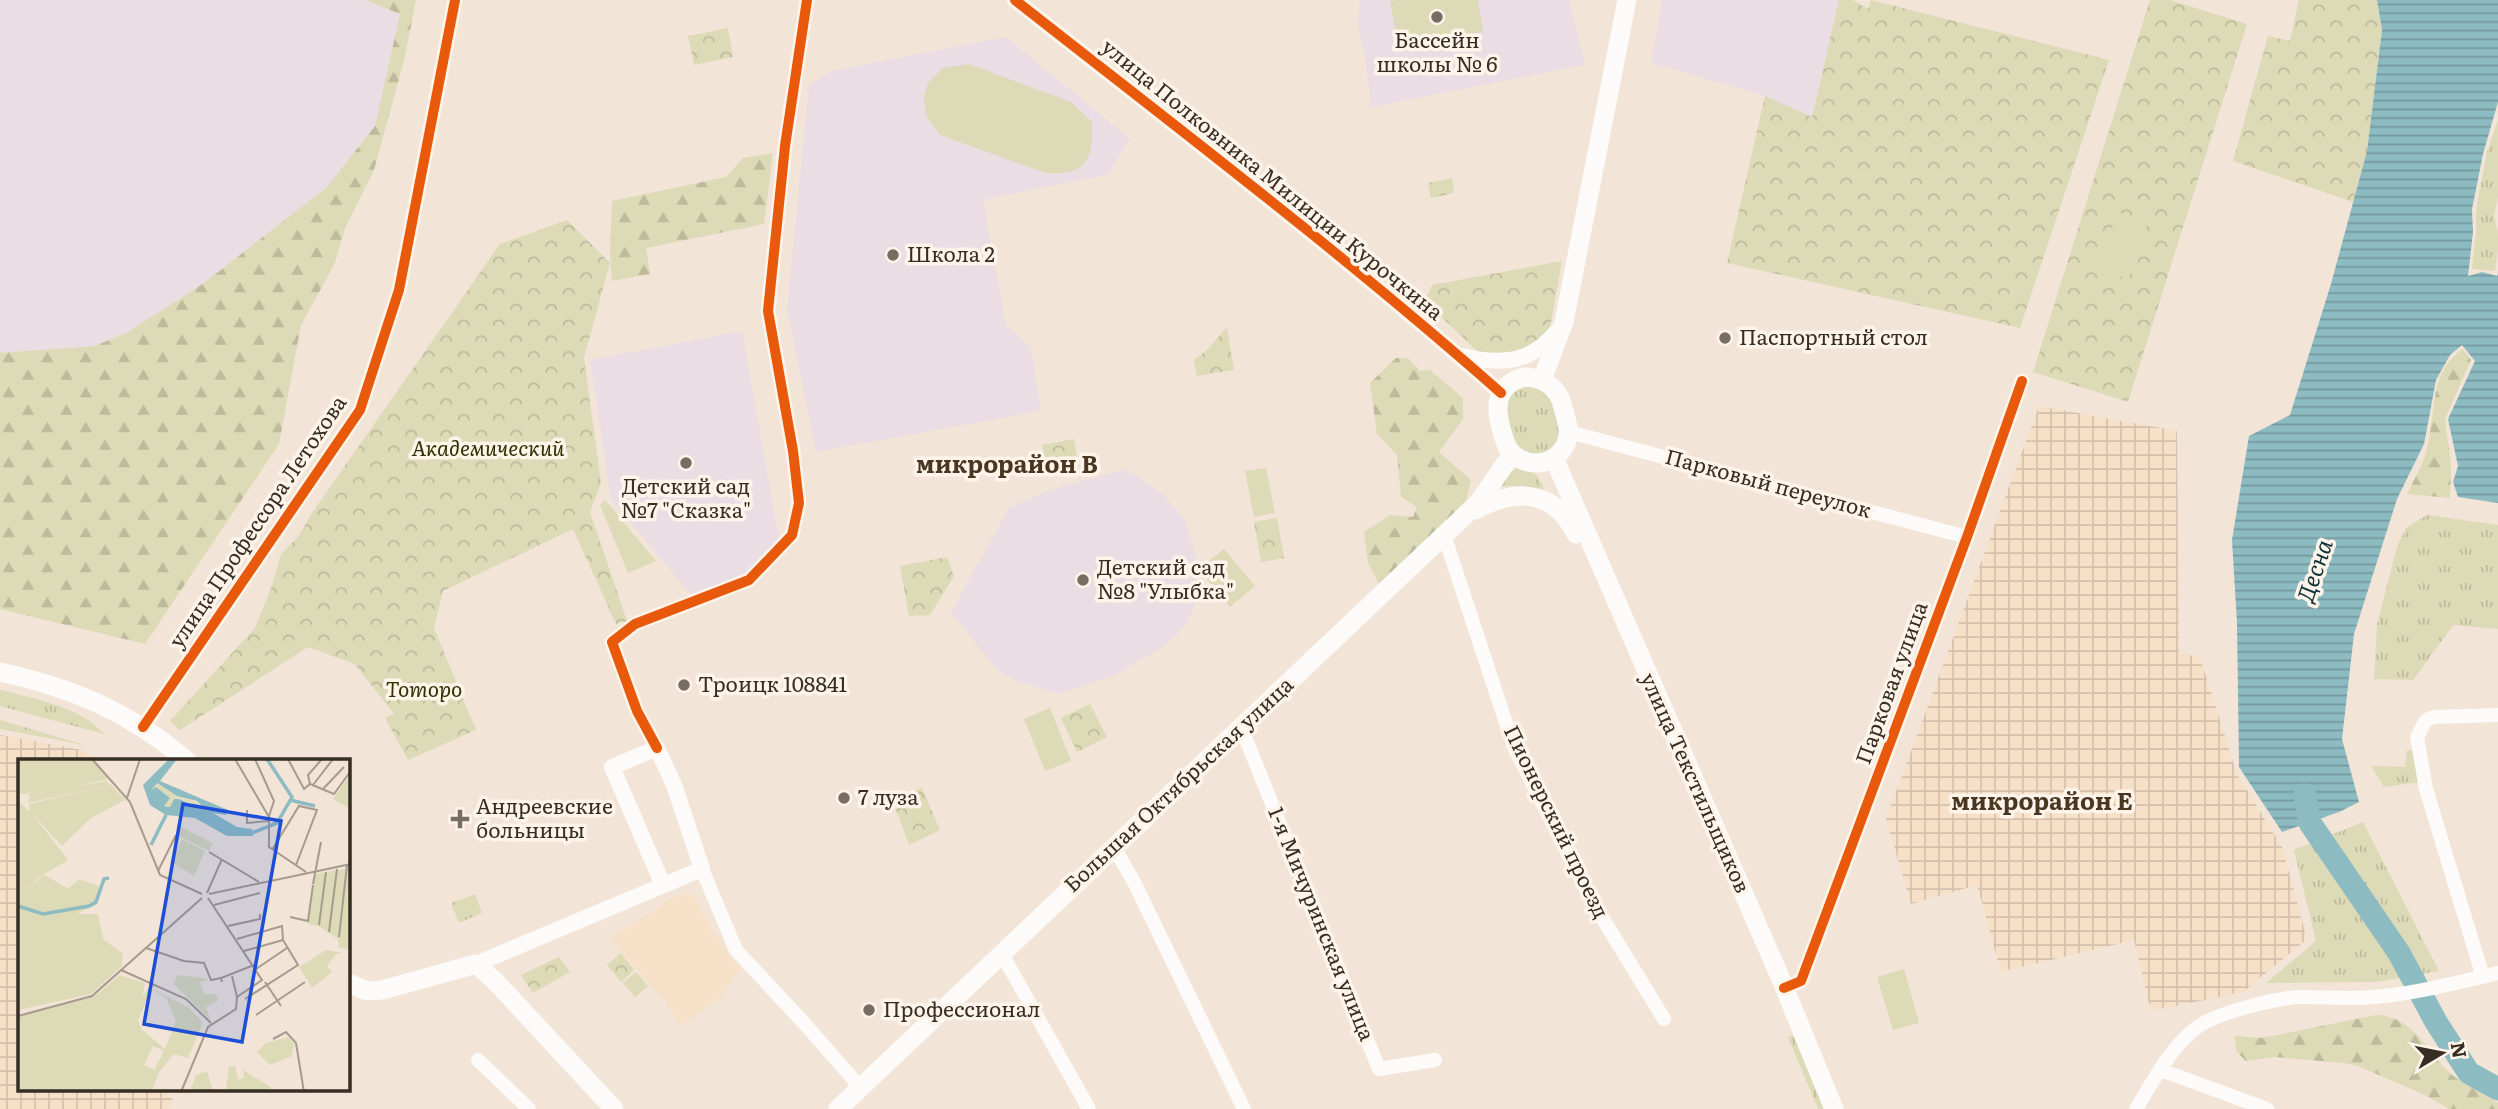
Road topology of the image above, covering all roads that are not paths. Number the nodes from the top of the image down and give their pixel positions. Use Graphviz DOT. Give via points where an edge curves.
graph roads {
  1 [pos="455,0"];
  2 [pos="807,0"];
  3 [pos="1015,0"];
  4 [pos="1627,0"];
  5 [pos="1564,322"];
  6 [pos="1459,355"];
  7 [pos="1542,380"];
  8 [pos="2022,381"];
  9 [pos="1501,393"];
  10 [pos="1569,432"];
  11 [pos="1512,454"];
  12 [pos="1554,458"];
  13 [pos="1464,515"];
  14 [pos="1444,535"];
  15 [pos="1967,537"];
  16 [pos="1603,571"];
  17 [pos="0,672"];
  18 [pos="2498,715"];
  19 [pos="143,727"];
  20 [pos="1241,727"];
  21 [pos="657,748"];
  22 [pos="185,759"];
  23 [pos="1115,849"];
  24 [pos="702,869"];
  25 [pos="663,885"];
  26 [pos="1002,954"];
  27 [pos="476,964"];
  28 [pos="2491,975"];
  29 [pos="351,985"];
  30 [pos="1784,988"];
  31 [pos="1664,1019"];
  32 [pos="478,1060"];
  33 [pos="1435,1060"];
  34 [pos="2161,1070"];
  35 [pos="861,1088"];
  36 [pos="529,1109"];
  37 [pos="614,1109"];
  38 [pos="838,1109"];
  39 [pos="1089,1109"];
  40 [pos="1244,1109"];
  41 [pos="1834,1109"];
  42 [pos="2136,1109"];
  43 [pos="2267,1109"];
  1 -- 19 [label="street, улица Профессора Летохова" via="399,290 360,410"];
  2 -- 21 [label="street" via="785,146 768,311 799,503 792,535 749,580 635,624 612,642 637,711"];
  3 -- 6 [label="street, улица Полковника Милиции Курочкина" via="1230,167"];
  4 -- 5 [label="main road"];
  5 -- 6 [label="street" via="1547,344 1519,359 1501,362"];
  5 -- 7 [label="main road"];
  6 -- 9 [label="street, улица Полковника Милиции Курочкина"];
  7 -- 9 [label="main road" via="1514,380"];
  7 -- 10 [label="main road" via="1559,394"];
  8 -- 15 [label="street, Парковая улица"];
  9 -- 11 [label="main road" via="1497,414"];
  10 -- 12 [label="main road"];
  10 -- 15 [label="street, Парковый переулок"];
  11 -- 12 [label="main road" via="1538,464"];
  11 -- 13 [label="main road, Большая Октябрьская улица" via="1479,502"];
  12 -- 16 [label="main road, улица Текстильщиков"];
  13 -- 14 [label="main road, Большая Октябрьская улица"];
  13 -- 16 [label="main road" via="1510,496 1542,500 1568,518 1590,562"];
  14 -- 20 [label="main road, Большая Октябрьская улица"];
  14 -- 31 [label="street, Пионерский проезд" via="1514,747 1592,901"];
  15 -- 30 [label="street, Парковая улица" via="1801,981"];
  16 -- 30 [label="main road, улица Текстильщиков"];
  17 -- 19 [label="main road" via="93,700"];
  18 -- 28 [label="street" via="2434,717 2426,720 2417,737 2426,789"];
  19 -- 22 [label="main road"];
  20 -- 23 [label="main road, Большая Октябрьская улица"];
  20 -- 33 [label="street, 1-я Мичуринская улица" via="1379,1069"];
  21 -- 24 [label="street"];
  21 -- 25 [label="street" via="612,767"];
  23 -- 26 [label="main road, Большая Октябрьская улица"];
  23 -- 40 [label="street"];
  24 -- 25 [label="street"];
  24 -- 35 [label="street" via="736,950"];
  25 -- 27 [label="street"];
  26 -- 35 [label="main road, Большая Октябрьская улица"];
  26 -- 39 [label="street"];
  27 -- 29 [label="main road" via="382,990"];
  27 -- 37 [label="main road"];
  28 -- 34 [label="street" via="2383,996 2299,996 2268,1002 2197,1027 2173,1050"];
  30 -- 41 [label="main road, улица Текстильщиков"];
  32 -- 36 [label="street"];
  34 -- 42 [label="street"];
  34 -- 43 [label="street"];
  35 -- 38 [label="main road, Большая Октябрьская улица"];
}
